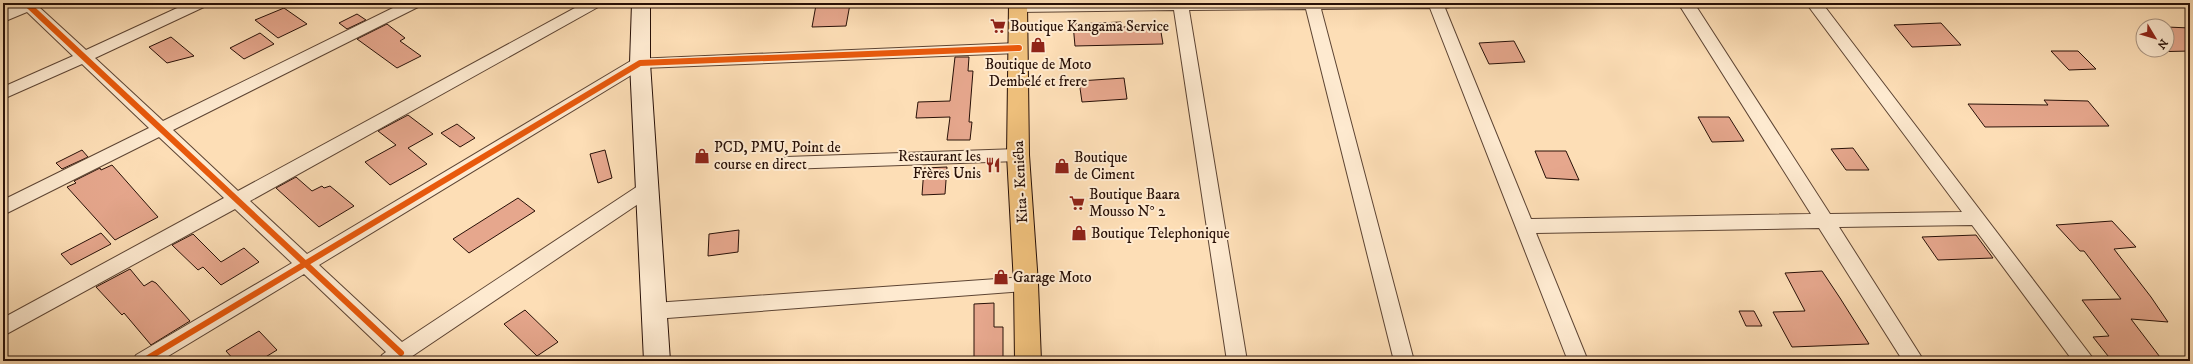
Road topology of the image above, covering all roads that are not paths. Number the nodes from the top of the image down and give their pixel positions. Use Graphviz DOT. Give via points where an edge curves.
graph roads {
  1 [pos="201,3"];
  2 [pos="415,3"];
  3 [pos="595,3"];
  4 [pos="641,3"];
  5 [pos="1686,3"];
  6 [pos="1814,3"];
  7 [pos="30,4"];
  8 [pos="1312,4"];
  9 [pos="1018,5"];
  10 [pos="1181,6"];
  11 [pos="1444,6"];
  12 [pos="3,17"];
  13 [pos="1018,48"];
  14 [pos="84,57"];
  15 [pos="640,63"];
  16 [pos="3,94"];
  17 [pos="160,128"];
  18 [pos="1018,155"];
  19 [pos="786,163"];
  20 [pos="647,189"];
  21 [pos="236,200"];
  22 [pos="3,208"];
  23 [pos="1977,218"];
  24 [pos="1824,220"];
  25 [pos="1525,226"];
  26 [pos="305,264"];
  27 [pos="1026,284"];
  28 [pos="654,311"];
  29 [pos="3,328"];
  30 [pos="395,357"];
  31 [pos="143,361"];
  32 [pos="657,361"];
  33 [pos="1028,361"];
  34 [pos="1237,361"];
  35 [pos="1404,361"];
  36 [pos="1578,361"];
  37 [pos="1914,361"];
  38 [pos="2085,361"];
  1 -- 14 [label="street"];
  2 -- 17 [label="street"];
  3 -- 21 [label="street"];
  4 -- 15 [label="street"];
  5 -- 24 [label="street"];
  6 -- 23 [label="street"];
  7 -- 12 [label="street"];
  7 -- 14 [label="street"];
  8 -- 10 [label="street"];
  8 -- 11 [label="street"];
  8 -- 35 [label="street"];
  9 -- 10 [label="street"];
  9 -- 13 [label="main road, Kita- Keniéba"];
  10 -- 34 [label="street"];
  11 -- 25 [label="street"];
  13 -- 15 [label="street"];
  13 -- 18 [label="main road, Kita- Keniéba"];
  14 -- 16 [label="street"];
  14 -- 17 [label="street"];
  15 -- 20 [label="street"];
  15 -- 26 [label="street"];
  17 -- 21 [label="street"];
  17 -- 22 [label="street"];
  18 -- 19 [label="street"];
  18 -- 27 [label="main road, Kita- Keniéba"];
  20 -- 28 [label="street"];
  20 -- 30 [label="street"];
  21 -- 26 [label="street"];
  21 -- 29 [label="street"];
  23 -- 24 [label="street"];
  23 -- 38 [label="street"];
  24 -- 25 [label="street"];
  24 -- 37 [label="street"];
  25 -- 36 [label="street"];
  26 -- 30 [label="street"];
  26 -- 31 [label="street"];
  27 -- 28 [label="street"];
  27 -- 33 [label="main road, Kita- Keniéba"];
  28 -- 32 [label="street"];
}
